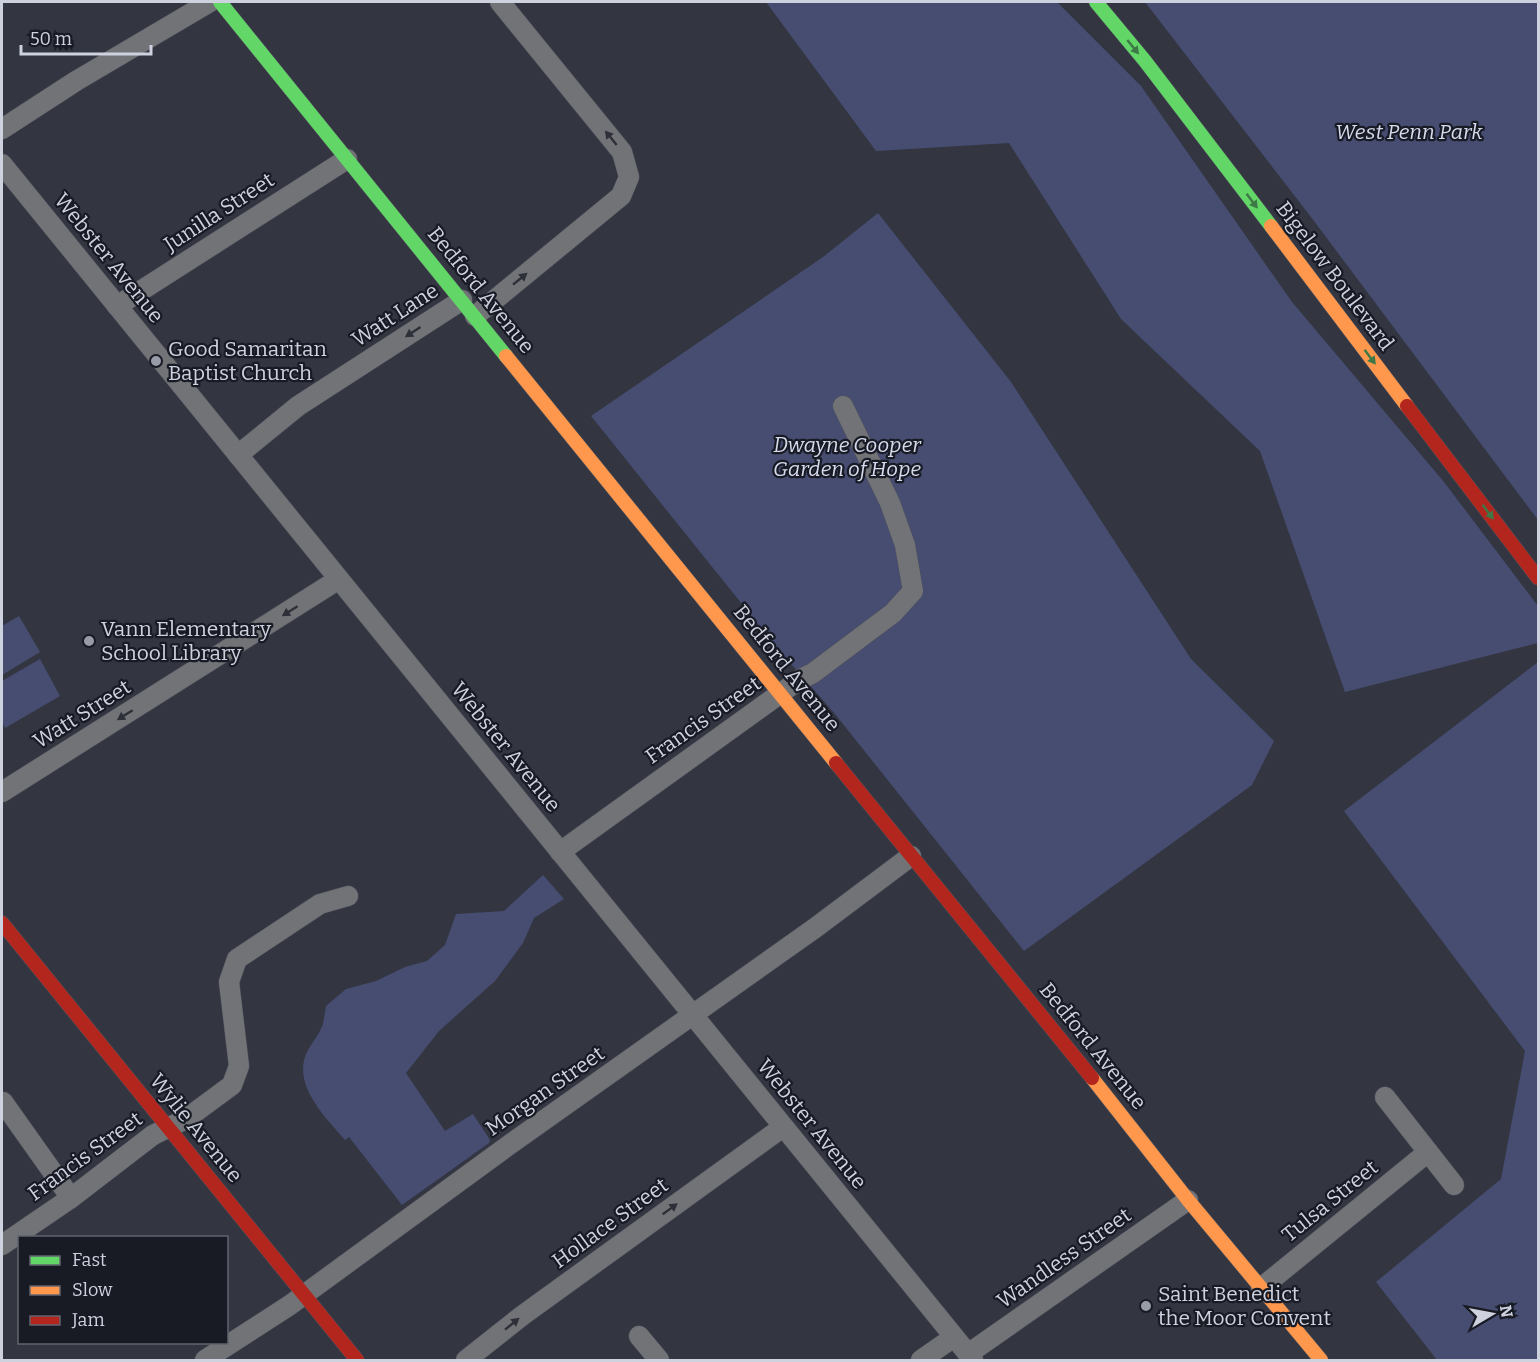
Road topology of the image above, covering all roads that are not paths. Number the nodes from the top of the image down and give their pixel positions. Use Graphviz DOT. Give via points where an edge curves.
graph roads {
  1 [pos="210,2"];
  2 [pos="220,2"];
  3 [pos="500,2"];
  4 [pos="1096,2"];
  5 [pos="2,129"];
  6 [pos="346,159"];
  7 [pos="2,164"];
  8 [pos="462,300"];
  9 [pos="117,306"];
  10 [pos="475,316"];
  11 [pos="843,406"];
  12 [pos="238,455"];
  13 [pos="1539,578"];
  14 [pos="339,579"];
  15 [pos="781,694"];
  16 [pos="2,792"];
  17 [pos="560,852"];
  18 [pos="910,856"];
  19 [pos="348,896"];
  20 [pos="2,923"];
  21 [pos="693,1015"];
  22 [pos="1385,1097"];
  23 [pos="2,1103"];
  24 [pos="167,1127"];
  25 [pos="783,1127"];
  26 [pos="1428,1152"];
  27 [pos="1454,1185"];
  28 [pos="71,1198"];
  29 [pos="1188,1200"];
  30 [pos="2,1245"];
  31 [pos="1261,1288"];
  32 [pos="304,1295"];
  33 [pos="639,1336"];
  34 [pos="954,1337"];
  35 [pos="970,1357"];
  36 [pos="205,1360"];
  37 [pos="357,1360"];
  38 [pos="466,1360"];
  39 [pos="658,1360"];
  40 [pos="921,1360"];
  41 [pos="1321,1360"];
  1 -- 5 [label="street"];
  2 -- 6 [label="street, Bedford Avenue"];
  10 -- 3 [label="street, one-way" via="621,196 629,177 622,152"];
  4 -- 13 [label="street, Bigelow Boulevard, one-way"];
  6 -- 8 [label="street, Bedford Avenue"];
  6 -- 9 [label="street, Junilla Street"];
  7 -- 9 [label="street, Webster Avenue"];
  8 -- 10 [label="street, Bedford Avenue"];
  8 -- 12 [label="street, Watt Lane, one-way" via="298,406"];
  9 -- 12 [label="street, Webster Avenue"];
  10 -- 15 [label="street, Bedford Avenue"];
  11 -- 15 [label="street, Francis Street" via="890,503 905,545 913,591 893,613"];
  12 -- 14 [label="street, Webster Avenue"];
  14 -- 16 [label="street, Watt Street, one-way"];
  14 -- 17 [label="street, Webster Avenue"];
  15 -- 17 [label="street, Francis Street"];
  15 -- 18 [label="street, Bedford Avenue"];
  17 -- 21 [label="street, Webster Avenue"];
  18 -- 21 [label="street, Morgan Street"];
  18 -- 29 [label="street, Bedford Avenue"];
  19 -- 24 [label="street, Francis Street" via="320,904 237,959 228,982 239,1066 232,1085 186,1119"];
  20 -- 24 [label="street, Wylie Avenue"];
  21 -- 25 [label="street, Webster Avenue"];
  21 -- 32 [label="street, Morgan Street"];
  22 -- 26 [label="street"];
  23 -- 28 [label="street"];
  24 -- 28 [label="street, Francis Street"];
  24 -- 32 [label="street, Wylie Avenue"];
  25 -- 34 [label="street, Webster Avenue"];
  38 -- 25 [label="street, Hollace Street, one-way"];
  26 -- 27 [label="street"];
  26 -- 31 [label="street, Tulsa Street"];
  28 -- 30 [label="street, Francis Street"];
  29 -- 31 [label="street, Bedford Avenue"];
  29 -- 35 [label="street, Wandless Street"];
  31 -- 41 [label="street, Bedford Avenue"];
  32 -- 36 [label="street, Morgan Street"];
  32 -- 37 [label="street, Wylie Avenue"];
  33 -- 39 [label="street"];
  34 -- 35 [label="street, Webster Avenue"];
  34 -- 40 [label="street"];
}
